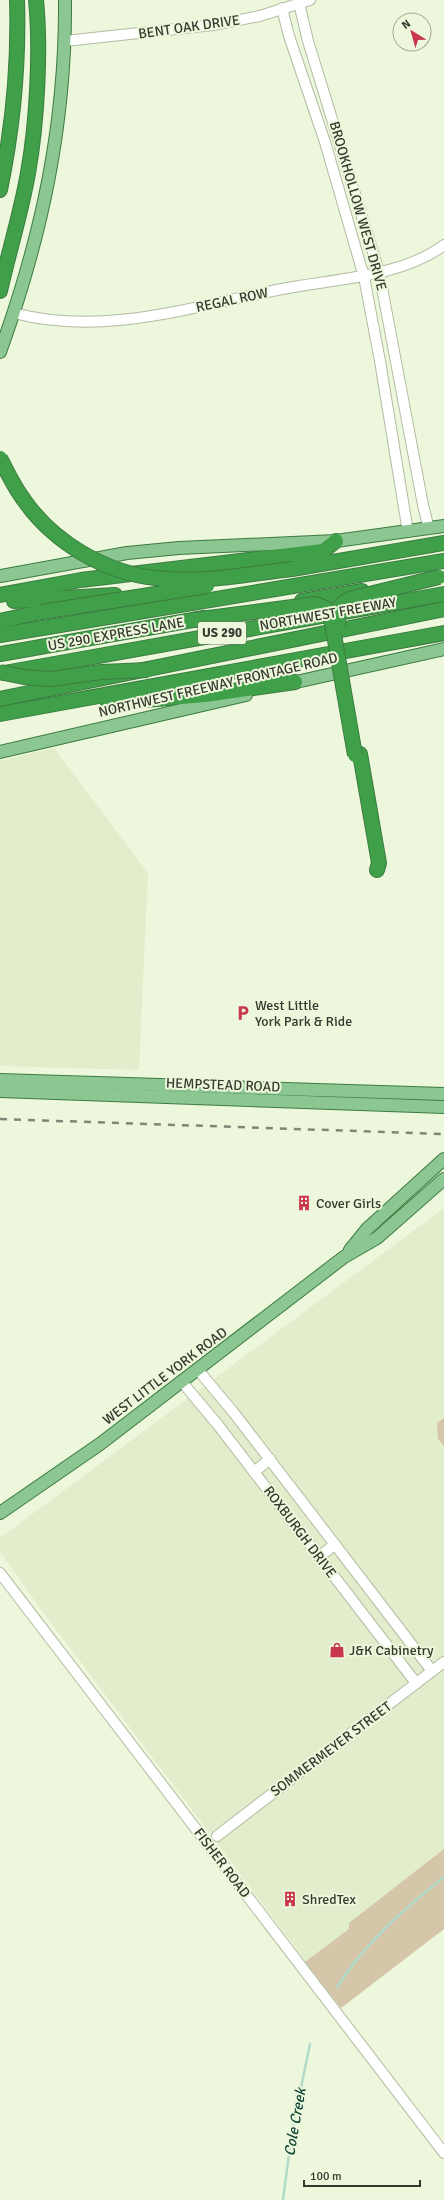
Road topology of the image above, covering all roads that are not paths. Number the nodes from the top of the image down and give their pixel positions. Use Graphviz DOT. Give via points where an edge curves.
graph roads {
  1 [pos="17,0"];
  2 [pos="65,0"];
  3 [pos="310,0"];
  4 [pos="36,3"];
  5 [pos="299,3"];
  6 [pos="282,8"];
  7 [pos="66,42"];
  8 [pos="354,187"];
  9 [pos="0,190"];
  10 [pos="340,191"];
  11 [pos="444,245"];
  12 [pos="379,272"];
  13 [pos="364,277"];
  14 [pos="0,289"];
  15 [pos="14,313"];
  16 [pos="0,352"];
  17 [pos="0,458"];
  18 [pos="444,526"];
  19 [pos="429,529"];
  20 [pos="408,532"];
  21 [pos="336,541"];
  22 [pos="444,543"];
  23 [pos="444,561"];
  24 [pos="292,569"];
  25 [pos="0,576"];
  26 [pos="442,577"];
  27 [pos="271,591"];
  28 [pos="444,594"];
  29 [pos="0,595"];
  30 [pos="0,602"];
  31 [pos="444,609"];
  32 [pos="193,620"];
  33 [pos="0,621"];
  34 [pos="444,633"];
  35 [pos="0,635"];
  36 [pos="444,649"];
  37 [pos="0,654"];
  38 [pos="148,670"];
  39 [pos="0,673"];
  40 [pos="295,682"];
  41 [pos="0,699"];
  42 [pos="0,715"];
  43 [pos="0,752"];
  44 [pos="357,755"];
  45 [pos="0,1080"];
  46 [pos="0,1091"];
  47 [pos="444,1094"];
  48 [pos="444,1107"];
  49 [pos="444,1159"];
  50 [pos="444,1180"];
  51 [pos="344,1257"];
  52 [pos="198,1370"];
  53 [pos="182,1382"];
  54 [pos="270,1459"];
  55 [pos="254,1472"];
  56 [pos="0,1513"];
  57 [pos="334,1545"];
  58 [pos="319,1557"];
  59 [pos="0,1573"];
  60 [pos="444,1662"];
  61 [pos="432,1671"];
  62 [pos="416,1684"];
  63 [pos="217,1836"];
  64 [pos="444,2153"];
  1 -- 9 [label="highway" via="15,81"];
  2 -- 7 [label="main road"];
  3 -- 5 [label="street, BENT OAK DRIVE"];
  4 -- 14 [label="highway" via="35,106 28,171"];
  5 -- 6 [label="street, BENT OAK DRIVE"];
  5 -- 8 [label="street, BROOKHOLLOW WEST DRIVE" via="308,41"];
  6 -- 7 [label="street, BENT OAK DRIVE" via="260,16 213,25"];
  6 -- 10 [label="street, BROOKHOLLOW WEST DRIVE"];
  7 -- 15 [label="main road" via="58,121 47,191 34,250"];
  8 -- 10 [label="street"];
  8 -- 12 [label="street, BROOKHOLLOW WEST DRIVE"];
  10 -- 13 [label="street, BROOKHOLLOW WEST DRIVE"];
  11 -- 12 [label="street, REGAL ROW" via="418,260"];
  12 -- 13 [label="street, REGAL ROW"];
  12 -- 19 [label="street, BROOKHOLLOW WEST DRIVE"];
  13 -- 15 [label="street, REGAL ROW" via="283,289 169,313 103,322 52,321"];
  13 -- 20 [label="street, BROOKHOLLOW WEST DRIVE"];
  15 -- 16 [label="main road"];
  17 -- 24 [label="highway, bridge" via="24,501 40,520 76,549 110,567 141,576 194,580"];
  18 -- 19 [label="main road"];
  19 -- 20 [label="main road"];
  20 -- 21 [label="main road"];
  21 -- 25 [label="main road" via="179,548 127,553"];
  21 -- 29 [label="highway" via="323,551 81,580"];
  22 -- 24 [label="highway"];
  23 -- 27 [label="highway, US 290"];
  24 -- 33 [label="highway, bridge" via="241,581 40,612"];
  26 -- 32 [label="highway, US 290 EXPRESS LANE, bridge"];
  26 -- 44 [label="highway, bridge" via="349,599 340,604 338,622"];
  27 -- 30 [label="highway" via="48,598"];
  27 -- 35 [label="highway, US 290"];
  28 -- 39 [label="highway, NORTHWEST FREEWAY / US 290"];
  31 -- 38 [label="highway"];
  32 -- 37 [label="highway, US 290 EXPRESS LANE"];
  32 -- 44 [label="highway, bridge" via="315,604 326,608 332,624"];
  34 -- 42 [label="highway"];
  36 -- 40 [label="main road, NORTHWEST FREEWAY FRONTAGE ROAD"];
  38 -- 39 [label="highway, bridge" via="100,672 51,679"];
  38 -- 41 [label="highway, bridge"];
  40 -- 42 [label="highway" via="204,695"];
  40 -- 43 [label="main road, NORTHWEST FREEWAY FRONTAGE ROAD"];
  44 -- 44 [label="highway" via="379,863 377,870 374,864"];
  45 -- 47 [label="main road, HEMPSTEAD ROAD"];
  46 -- 48 [label="main road, HEMPSTEAD ROAD"];
  49 -- 51 [label="main road, WEST LITTLE YORK ROAD" via="367,1229"];
  50 -- 51 [label="main road, WEST LITTLE YORK ROAD" via="377,1238"];
  51 -- 52 [label="main road, WEST LITTLE YORK ROAD"];
  52 -- 53 [label="main road, WEST LITTLE YORK ROAD"];
  52 -- 54 [label="street, ROXBURGH DRIVE"];
  53 -- 55 [label="street, ROXBURGH DRIVE"];
  53 -- 56 [label="main road, WEST LITTLE YORK ROAD" via="85,1455"];
  54 -- 55 [label="street"];
  54 -- 57 [label="street, ROXBURGH DRIVE"];
  55 -- 58 [label="street, ROXBURGH DRIVE"];
  57 -- 58 [label="street"];
  57 -- 61 [label="street, ROXBURGH DRIVE"];
  58 -- 62 [label="street, ROXBURGH DRIVE"];
  59 -- 64 [label="street, FISHER ROAD"];
  60 -- 61 [label="street, SOMMERMEYER STREET"];
  61 -- 62 [label="street, SOMMERMEYER STREET"];
  62 -- 63 [label="street, SOMMERMEYER STREET"];
}
